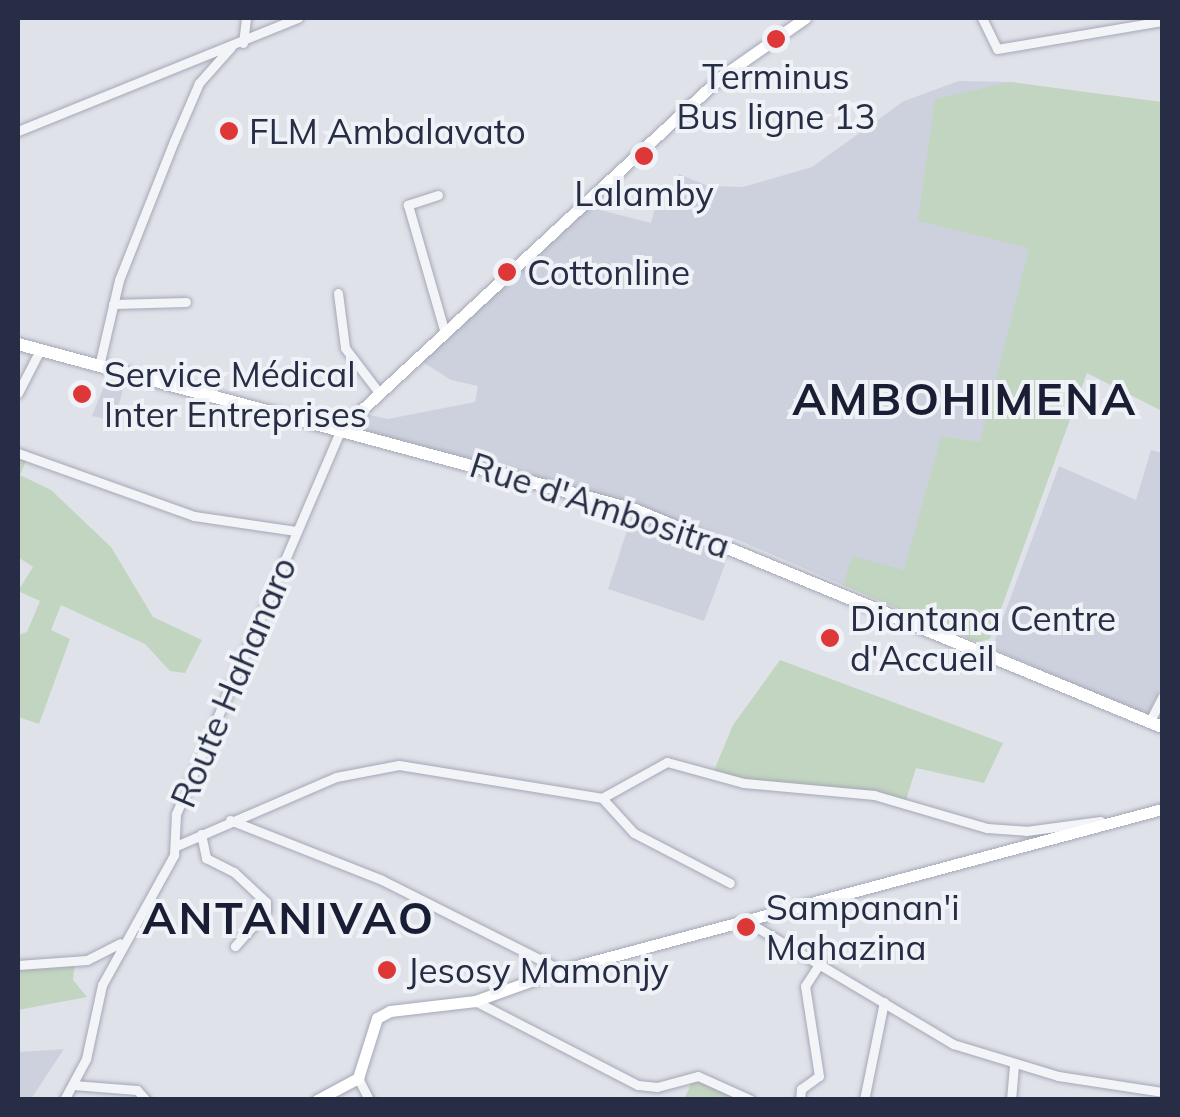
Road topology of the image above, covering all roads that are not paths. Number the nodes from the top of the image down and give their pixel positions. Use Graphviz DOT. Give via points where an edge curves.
graph roads {
  1 [pos="246,18"];
  2 [pos="298,18"];
  3 [pos="804,18"];
  4 [pos="982,18"];
  5 [pos="1162,21"];
  6 [pos="243,43"];
  7 [pos="232,48"];
  8 [pos="18,131"];
  9 [pos="438,195"];
  10 [pos="338,293"];
  11 [pos="186,302"];
  12 [pos="114,304"];
  13 [pos="445,333"];
  14 [pos="18,344"];
  15 [pos="40,350"];
  16 [pos="99,366"];
  17 [pos="18,393"];
  18 [pos="380,394"];
  19 [pos="340,430"];
  20 [pos="18,453"];
  21 [pos="296,532"];
  22 [pos="1162,697"];
  23 [pos="1156,724"];
  24 [pos="602,798"];
  25 [pos="1162,809"];
  26 [pos="230,820"];
  27 [pos="1102,821"];
  28 [pos="201,834"];
  29 [pos="176,846"];
  30 [pos="730,882"];
  31 [pos="746,921"];
  32 [pos="122,942"];
  33 [pos="235,946"];
  34 [pos="820,963"];
  35 [pos="18,965"];
  36 [pos="561,970"];
  37 [pos="475,1001"];
  38 [pos="884,1002"];
  39 [pos="1014,1062"];
  40 [pos="358,1078"];
  41 [pos="73,1085"];
  42 [pos="1162,1092"];
  43 [pos="64,1100"];
  44 [pos="146,1100"];
  45 [pos="317,1100"];
  46 [pos="369,1100"];
  47 [pos="751,1100"];
  48 [pos="800,1100"];
  49 [pos="864,1100"];
  50 [pos="1011,1100"];
  1 -- 6 [label="street"];
  2 -- 6 [label="street"];
  3 -- 13 [label="main road" via="722,76"];
  4 -- 5 [label="street" via="997,49"];
  6 -- 7 [label="street"];
  7 -- 8 [label="street"];
  7 -- 12 [label="street" via="199,82"];
  9 -- 13 [label="street" via="408,205"];
  10 -- 18 [label="street" via="346,348"];
  11 -- 12 [label="street"];
  12 -- 16 [label="street"];
  13 -- 18 [label="main road"];
  14 -- 15 [label="main road, Rue d'Ambositra"];
  15 -- 16 [label="main road, Rue d'Ambositra"];
  15 -- 17 [label="street"];
  16 -- 19 [label="main road, Rue d'Ambositra"];
  18 -- 19 [label="main road"];
  19 -- 21 [label="street, Route Hahanaro"];
  19 -- 23 [label="main road, Rue d'Ambositra" via="667,521"];
  20 -- 21 [label="street" via="194,516"];
  21 -- 29 [label="street, Route Hahanaro" via="176,814"];
  22 -- 23 [label="street"];
  24 -- 26 [label="street" via="373,766"];
  24 -- 27 [label="street" via="667,762 744,784 874,794 987,828 1026,831"];
  24 -- 30 [label="street" via="634,833"];
  25 -- 27 [label="main road"];
  26 -- 28 [label="street"];
  26 -- 36 [label="street" via="382,880"];
  27 -- 31 [label="main road"];
  28 -- 29 [label="street"];
  28 -- 33 [label="street" via="206,858 234,872 266,902 266,911"];
  29 -- 32 [label="street, Route Hahanaro"];
  31 -- 34 [label="street"];
  31 -- 36 [label="main road"];
  32 -- 35 [label="street" via="87,960"];
  32 -- 41 [label="street, Route Hahanaro"];
  34 -- 38 [label="street"];
  34 -- 48 [label="street" via="805,986 820,1076 802,1089"];
  36 -- 37 [label="main road"];
  37 -- 40 [label="main road" via="377,1018"];
  37 -- 47 [label="street" via="638,1084 657,1087 698,1076"];
  38 -- 39 [label="street" via="953,1044"];
  38 -- 49 [label="street"];
  39 -- 42 [label="street"];
  39 -- 50 [label="street"];
  40 -- 45 [label="main road"];
  40 -- 46 [label="street"];
  41 -- 43 [label="street, Route Hahanaro"];
  41 -- 44 [label="street" via="137,1090"];
}
